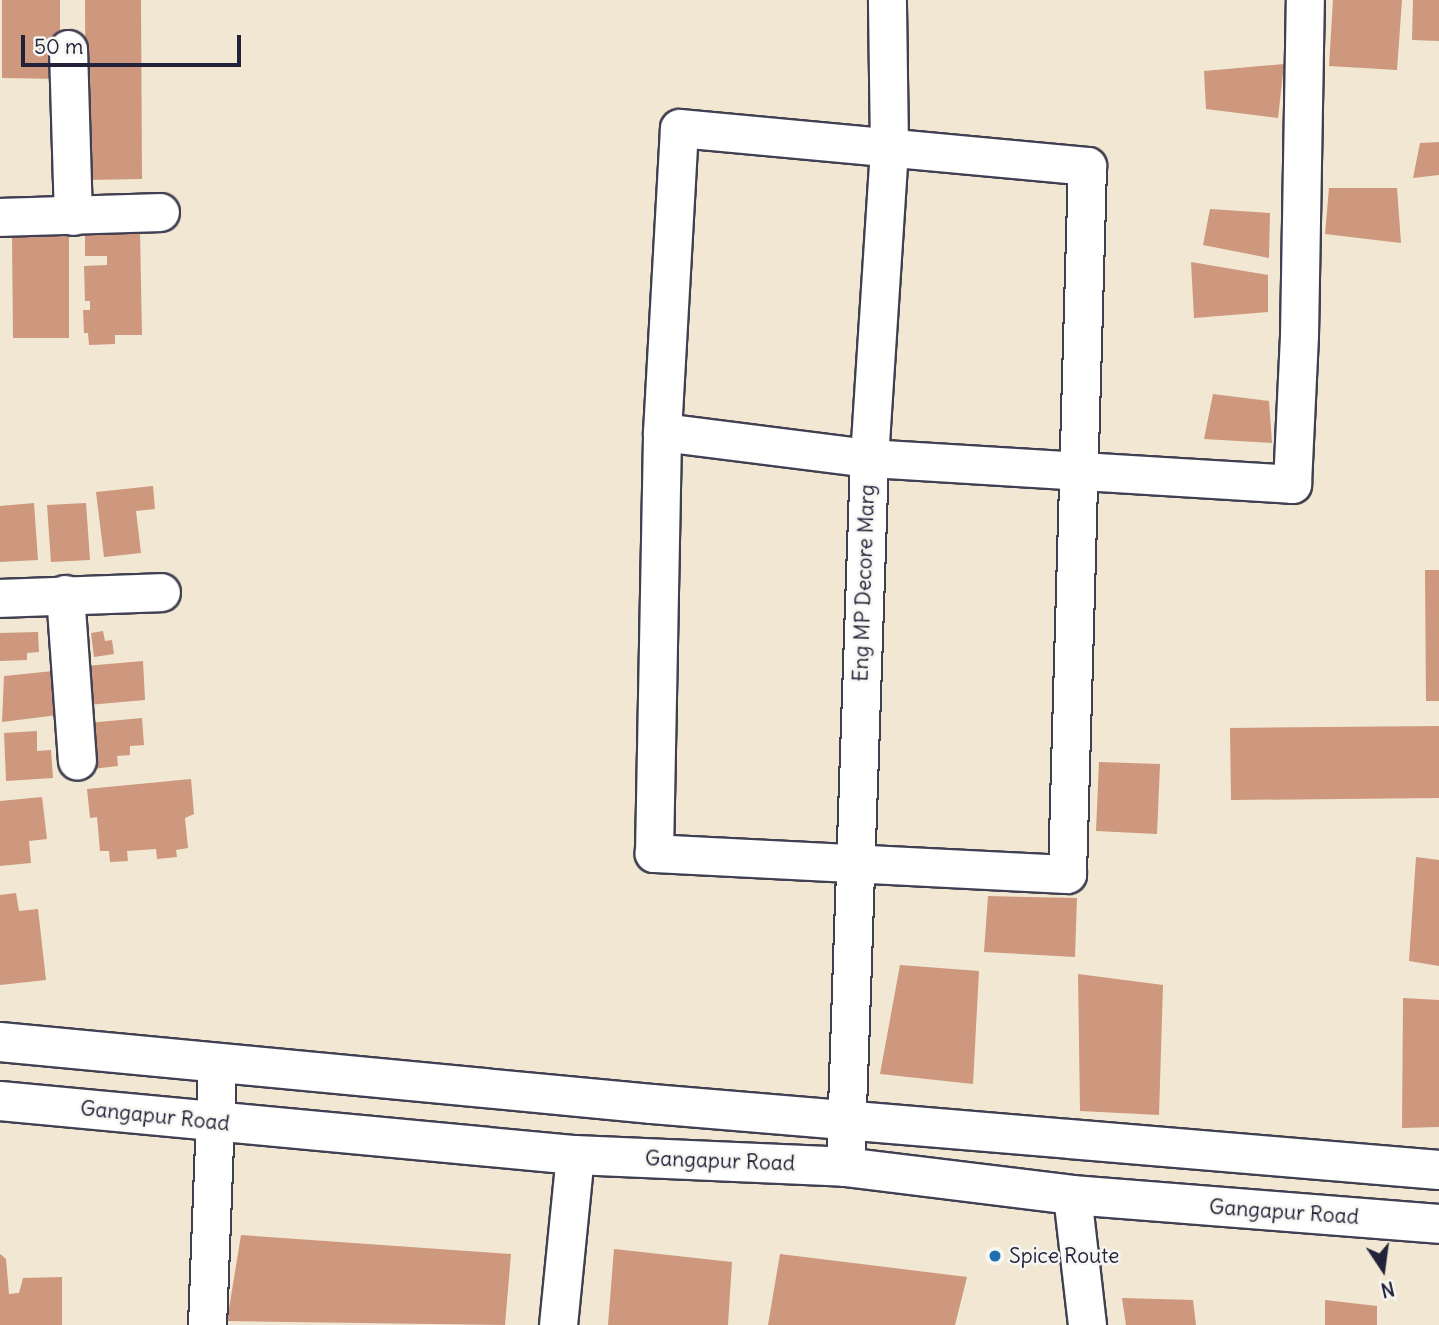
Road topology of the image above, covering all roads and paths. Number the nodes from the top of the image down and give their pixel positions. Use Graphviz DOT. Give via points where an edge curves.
graph roads {
  1 [pos="887,0"];
  2 [pos="1305,0"];
  3 [pos="68,49"];
  4 [pos="889,148"];
  5 [pos="160,212"];
  6 [pos="73,216"];
  7 [pos="0,217"];
  8 [pos="662,432"];
  9 [pos="869,458"];
  10 [pos="1078,473"];
  11 [pos="162,592"];
  12 [pos="65,594"];
  13 [pos="0,598"];
  14 [pos="77,761"];
  15 [pos="852,863"];
  16 [pos="0,1042"];
  17 [pos="217,1063"];
  18 [pos="0,1101"];
  19 [pos="848,1120"];
  20 [pos="214,1122"];
  21 [pos="575,1155"];
  22 [pos="845,1167"];
  23 [pos="1439,1170"];
  24 [pos="1072,1195"];
  25 [pos="1439,1224"];
  26 [pos="207,1325"];
  27 [pos="558,1325"];
  28 [pos="1087,1325"];
  1 -- 4 [label="street, Eng MP Decore Marg"];
  2 -- 10 [label="street" via="1292,484"];
  3 -- 6 [label="street"];
  4 -- 8 [label="street" via="679,128"];
  4 -- 9 [label="street, Eng MP Decore Marg"];
  4 -- 10 [label="street" via="1087,166"];
  5 -- 6 [label="street"];
  6 -- 7 [label="street"];
  8 -- 9 [label="street"];
  8 -- 15 [label="street" via="654,853"];
  9 -- 10 [label="street"];
  9 -- 15 [label="street, Eng MP Decore Marg"];
  10 -- 15 [label="street" via="1067,874"];
  11 -- 12 [label="street"];
  12 -- 13 [label="street"];
  12 -- 14 [label="street"];
  15 -- 19 [label="street, Eng MP Decore Marg"];
  16 -- 17 [label="main road"];
  17 -- 19 [label="main road"];
  17 -- 20 [label="street"];
  18 -- 20 [label="main road, Gangapur Road"];
  19 -- 22 [label="street, Eng MP Decore Marg"];
  19 -- 23 [label="main road"];
  20 -- 21 [label="main road, Gangapur Road"];
  20 -- 26 [label="street"];
  21 -- 22 [label="main road, Gangapur Road"];
  21 -- 27 [label="street"];
  22 -- 24 [label="main road, Gangapur Road"];
  24 -- 25 [label="main road, Gangapur Road"];
  24 -- 28 [label="street"];
}
